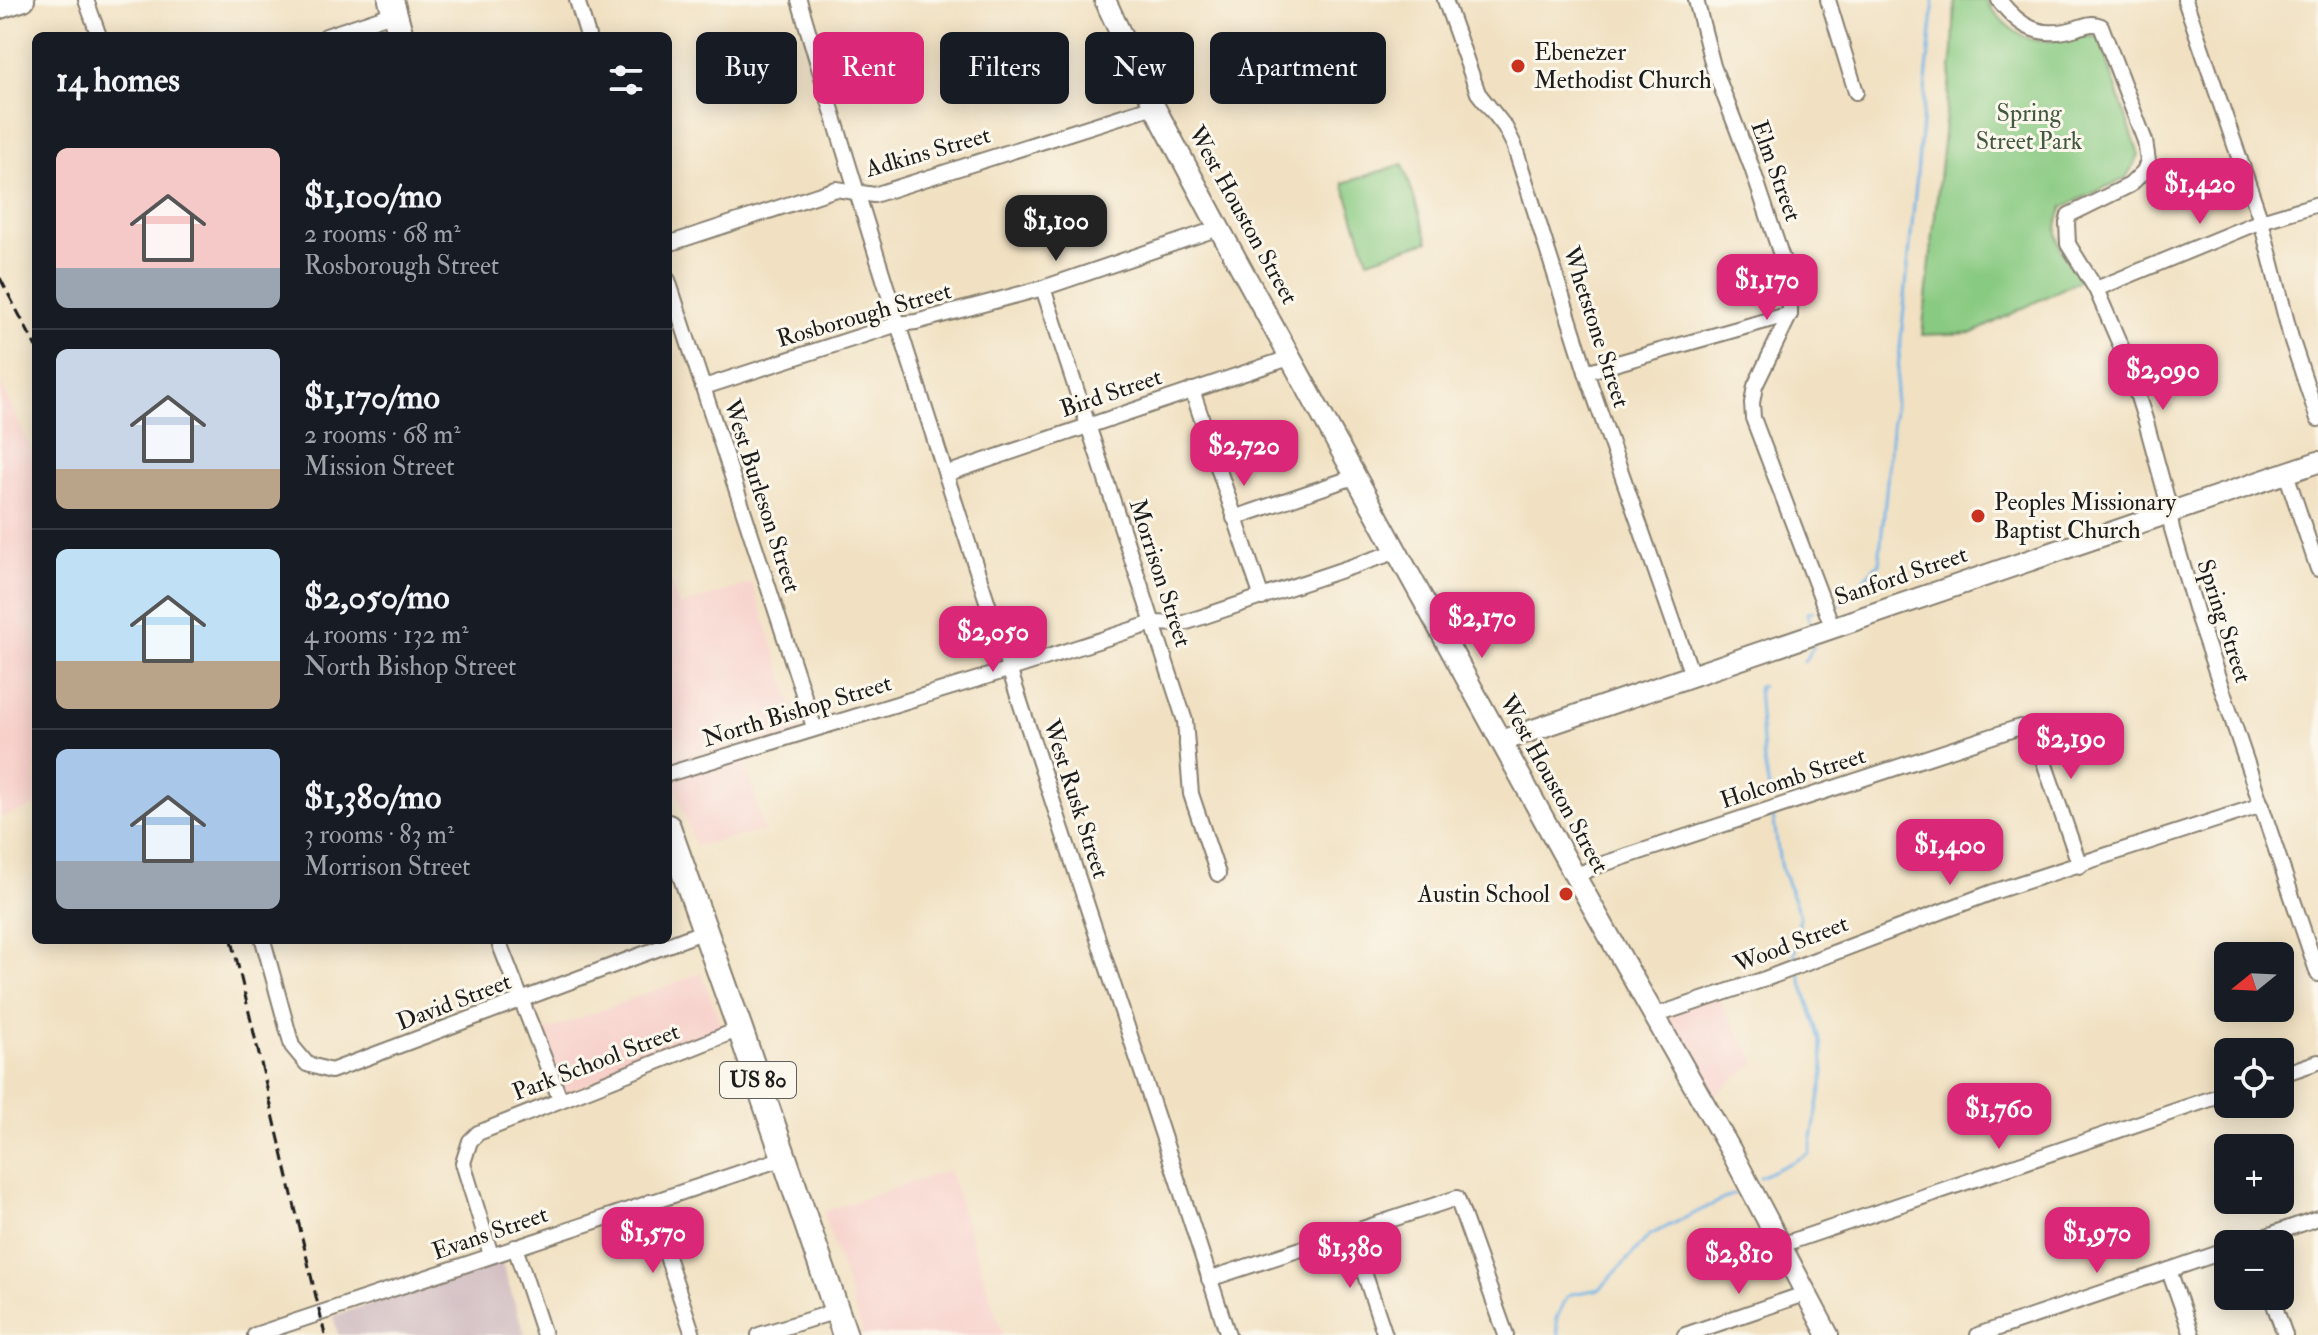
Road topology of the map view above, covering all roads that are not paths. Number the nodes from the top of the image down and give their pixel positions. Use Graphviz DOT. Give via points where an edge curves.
graph roads {
  1 [pos="24,0"];
  2 [pos="86,0"];
  3 [pos="577,0"];
  4 [pos="799,0"];
  5 [pos="1105,0"];
  6 [pos="1445,0"];
  7 [pos="1696,0"];
  8 [pos="1828,0"];
  9 [pos="1999,0"];
  10 [pos="2185,0"];
  11 [pos="0,8"];
  12 [pos="396,16"];
  13 [pos="98,32"];
  14 [pos="340,32"];
  15 [pos="587,32"];
  16 [pos="1856,92"];
  17 [pos="1154,106"];
  18 [pos="856,194"];
  19 [pos="2318,204"];
  20 [pos="2261,221"];
  21 [pos="1219,228"];
  22 [pos="672,243"];
  23 [pos="1043,288"];
  24 [pos="2096,289"];
  25 [pos="672,292"];
  26 [pos="1790,314"];
  27 [pos="898,324"];
  28 [pos="1292,357"];
  29 [pos="1586,372"];
  30 [pos="704,387"];
  31 [pos="1192,390"];
  32 [pos="2318,419"];
  33 [pos="1088,424"];
  34 [pos="2318,462"];
  35 [pos="2286,473"];
  36 [pos="946,474"];
  37 [pos="1357,476"];
  38 [pos="2170,513"];
  39 [pos="1234,518"];
  40 [pos="1398,551"];
  41 [pos="2318,569"];
  42 [pos="1262,598"];
  43 [pos="1153,623"];
  44 [pos="1832,626"];
  45 [pos="1011,669"];
  46 [pos="1692,675"];
  47 [pos="814,727"];
  48 [pos="1501,741"];
  49 [pos="672,773"];
  50 [pos="2262,805"];
  51 [pos="672,838"];
  52 [pos="2080,866"];
  53 [pos="1218,874"];
  54 [pos="1575,876"];
  55 [pos="705,931"];
  56 [pos="672,943"];
  57 [pos="264,944"];
  58 [pos="500,944"];
  59 [pos="670,944"];
  60 [pos="2317,971"];
  61 [pos="523,999"];
  62 [pos="1654,1016"];
  63 [pos="740,1029"];
  64 [pos="2318,1062"];
  65 [pos="2294,1070"];
  66 [pos="2214,1098"];
  67 [pos="560,1099"];
  68 [pos="784,1158"];
  69 [pos="649,1202"];
  70 [pos="2318,1218"];
  71 [pos="2285,1230"];
  72 [pos="1351,1233"];
  73 [pos="1781,1245"];
  74 [pos="515,1247"];
  75 [pos="491,1255"];
  76 [pos="2214,1255"];
  77 [pos="2169,1270"];
  78 [pos="1209,1279"];
  79 [pos="1807,1293"];
  80 [pos="2276,1310"];
  81 [pos="837,1311"];
  82 [pos="2024,1328"];
  83 [pos="255,1335"];
  84 [pos="544,1335"];
  85 [pos="693,1335"];
  86 [pos="759,1335"];
  87 [pos="845,1335"];
  88 [pos="1228,1335"];
  89 [pos="1385,1335"];
  90 [pos="1506,1335"];
  91 [pos="1685,1335"];
  92 [pos="1828,1335"];
  93 [pos="1978,1335"];
  94 [pos="2192,1335"];
  95 [pos="2285,1335"];
  1 -- 11 [label="main road"];
  2 -- 13 [label="street"];
  3 -- 15 [label="street"];
  4 -- 18 [label="street, West Rusk Street"];
  5 -- 17 [label="main road, West Houston Street"];
  6 -- 29 [label="street, Whetstone Street" via="1478,93 1514,145"];
  7 -- 26 [label="street, Elm Street" via="1713,66 1787,271"];
  8 -- 16 [label="street"];
  9 -- 24 [label="street, Spring Street" via="2020,22 2045,33 2101,26 2145,141 2148,161 2138,178 2069,215 2068,244"];
  10 -- 20 [label="street"];
  12 -- 14 [label="street"];
  17 -- 18 [label="street, Adkins Street" via="874,195"];
  17 -- 21 [label="main road, West Houston Street"];
  18 -- 22 [label="street, Adkins Street" via="836,189"];
  18 -- 27 [label="street, West Rusk Street"];
  19 -- 20 [label="street"];
  20 -- 24 [label="street"];
  20 -- 32 [label="street"];
  21 -- 23 [label="street, Rosborough Street"];
  21 -- 28 [label="main road, West Houston Street"];
  23 -- 27 [label="street, Rosborough Street"];
  23 -- 33 [label="street, Morrison Street"];
  24 -- 38 [label="street, Spring Street" via="2125,356"];
  25 -- 30 [label="street, West Burleson Street"];
  26 -- 29 [label="street"];
  26 -- 44 [label="street, Elm Street" via="1755,386 1752,409"];
  27 -- 30 [label="street, Rosborough Street"];
  27 -- 36 [label="street, West Rusk Street"];
  28 -- 31 [label="street, Bird Street"];
  28 -- 37 [label="main road, West Houston Street"];
  29 -- 46 [label="street, Whetstone Street"];
  30 -- 47 [label="street, West Burleson Street"];
  31 -- 33 [label="street, Bird Street"];
  31 -- 39 [label="street"];
  33 -- 36 [label="street, Bird Street"];
  33 -- 43 [label="street, Morrison Street"];
  34 -- 35 [label="main road, Sanford Street"];
  35 -- 38 [label="main road, Sanford Street"];
  35 -- 41 [label="street"];
  36 -- 45 [label="street, West Rusk Street"];
  37 -- 39 [label="street"];
  37 -- 40 [label="main road, West Houston Street"];
  38 -- 44 [label="main road, Sanford Street"];
  38 -- 50 [label="street, Spring Street" via="2202,629"];
  39 -- 42 [label="street"];
  40 -- 42 [label="street, North Bishop Street"];
  40 -- 48 [label="main road, West Houston Street"];
  42 -- 43 [label="street, North Bishop Street" via="1181,624"];
  43 -- 45 [label="street, North Bishop Street"];
  43 -- 53 [label="street, Morrison Street" via="1188,731 1193,803"];
  44 -- 46 [label="main road, Sanford Street"];
  45 -- 47 [label="street, North Bishop Street"];
  45 -- 78 [label="street, West Rusk Street"];
  46 -- 48 [label="main road, Sanford Street"];
  47 -- 49 [label="street, North Bishop Street"];
  48 -- 54 [label="main road, West Houston Street"];
  50 -- 52 [label="street, Wood Street"];
  50 -- 60 [label="street, Spring Street"];
  51 -- 55 [label="highway, US 80"];
  52 -- 54 [label="street, Holcomb Street" via="2035,736 2020,727"];
  52 -- 62 [label="street, Wood Street" via="1979,897"];
  54 -- 62 [label="main road, West Houston Street"];
  55 -- 56 [label="street, David Street"];
  55 -- 63 [label="highway, US 80"];
  57 -- 61 [label="street, David Street" via="292,1046 318,1069 342,1068"];
  58 -- 61 [label="street"];
  59 -- 61 [label="street, David Street"];
  61 -- 67 [label="street"];
  62 -- 73 [label="main road, West Houston Street"];
  63 -- 67 [label="street, Park School Street"];
  63 -- 68 [label="highway, US 80"];
  64 -- 65 [label="street"];
  66 -- 73 [label="street"];
  67 -- 75 [label="street, Park School Street" via="488,1128 465,1151 465,1174"];
  68 -- 69 [label="street, Evans Street"];
  68 -- 81 [label="highway, US 80"];
  69 -- 74 [label="street, Evans Street"];
  69 -- 85 [label="street"];
  70 -- 71 [label="street"];
  72 -- 78 [label="street"];
  72 -- 89 [label="street"];
  72 -- 90 [label="street" via="1457,1198"];
  73 -- 79 [label="main road, West Houston Street"];
  74 -- 75 [label="street, Evans Street"];
  74 -- 84 [label="street"];
  75 -- 83 [label="street, Evans Street"];
  76 -- 77 [label="street"];
  77 -- 82 [label="street"];
  77 -- 94 [label="street"];
  78 -- 88 [label="street, West Rusk Street"];
  79 -- 91 [label="street"];
  79 -- 92 [label="main road, West Houston Street"];
  80 -- 95 [label="street"];
  81 -- 86 [label="street"];
  81 -- 87 [label="highway, US 80"];
  82 -- 93 [label="street"];
}
